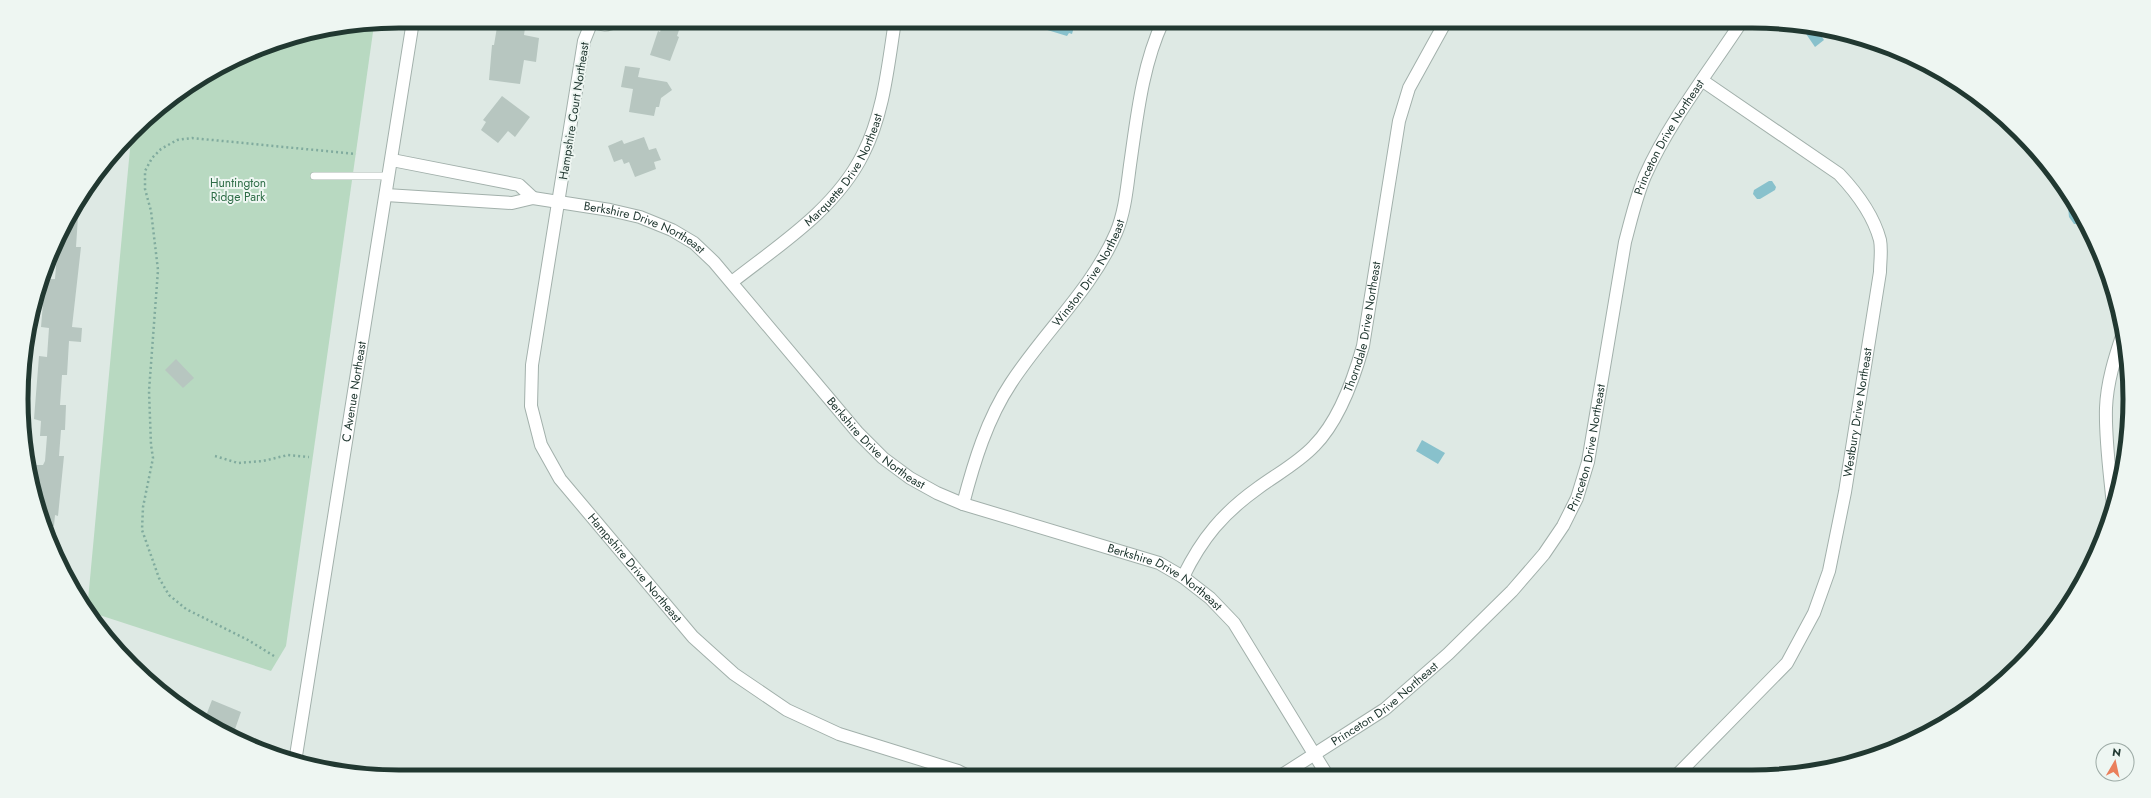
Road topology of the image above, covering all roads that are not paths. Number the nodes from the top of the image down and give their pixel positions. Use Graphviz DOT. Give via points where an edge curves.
graph roads {
  1 [pos="412,28"];
  2 [pos="589,28"];
  3 [pos="894,28"];
  4 [pos="1161,28"];
  5 [pos="1442,28"];
  6 [pos="1738,28"];
  7 [pos="1703,82"];
  8 [pos="392,160"];
  9 [pos="314,176"];
  10 [pos="389,176"];
  11 [pos="386,195"];
  12 [pos="533,198"];
  13 [pos="559,202"];
  14 [pos="732,282"];
  15 [pos="2119,345"];
  16 [pos="2112,488"];
  17 [pos="963,504"];
  18 [pos="1183,577"];
  19 [pos="296,755"];
  20 [pos="1314,755"];
  21 [pos="955,770"];
  22 [pos="1290,770"];
  23 [pos="1324,770"];
  24 [pos="1682,770"];
  1 -- 8 [label="street, C Avenue Northeast"];
  2 -- 13 [label="street, Hampshire Court Northeast" via="584,41"];
  3 -- 14 [label="street, Marquette Drive Northeast" via="884,90 874,128 863,154 840,189 811,219"];
  4 -- 17 [label="street, Winston Drive Northeast" via="1148,63 1126,199 1117,231 1104,258 1010,384 975,460"];
  5 -- 18 [label="street, Thorndale Drive Northeast" via="1409,88 1399,121 1362,346 1355,374 1344,400 1315,446 1232,508 1210,531 1196,550"];
  6 -- 7 [label="street, Princeton Drive Northeast"];
  7 -- 20 [label="street, Princeton Drive Northeast" via="1663,142 1645,176 1634,208 1625,242 1588,462 1577,498 1563,526 1544,554 1512,591 1448,654 1385,708"];
  7 -- 24 [label="street, Westbury Drive Northeast" via="1839,174 1857,193 1870,215 1880,241 1880,272 1845,492 1829,571 1814,613 1787,663"];
  8 -- 10 [label="street, C Avenue Northeast"];
  8 -- 12 [label="street" via="518,185"];
  9 -- 10 [label="lane"];
  10 -- 11 [label="street, C Avenue Northeast"];
  11 -- 12 [label="street, Berkshire Drive Northeast" via="512,203"];
  11 -- 19 [label="street, C Avenue Northeast"];
  12 -- 13 [label="street, Berkshire Drive Northeast"];
  13 -- 14 [label="street, Berkshire Drive Northeast" via="610,210 672,230 694,243"];
  13 -- 21 [label="street, Hampshire Drive Northeast" via="532,365 531,406 541,445 560,479 693,637 734,674 788,710 839,734"];
  14 -- 17 [label="street, Berkshire Drive Northeast" via="858,433 883,458 910,478"];
  15 -- 16 [label="street" via="2112,366 2106,406"];
  17 -- 18 [label="street, Berkshire Drive Northeast" via="1121,550 1159,563"];
  18 -- 20 [label="street, Berkshire Drive Northeast" via="1210,598 1234,623"];
  20 -- 22 [label="street, Princeton Drive Northeast"];
  20 -- 23 [label="street, Berkshire Drive Northeast"];
}
